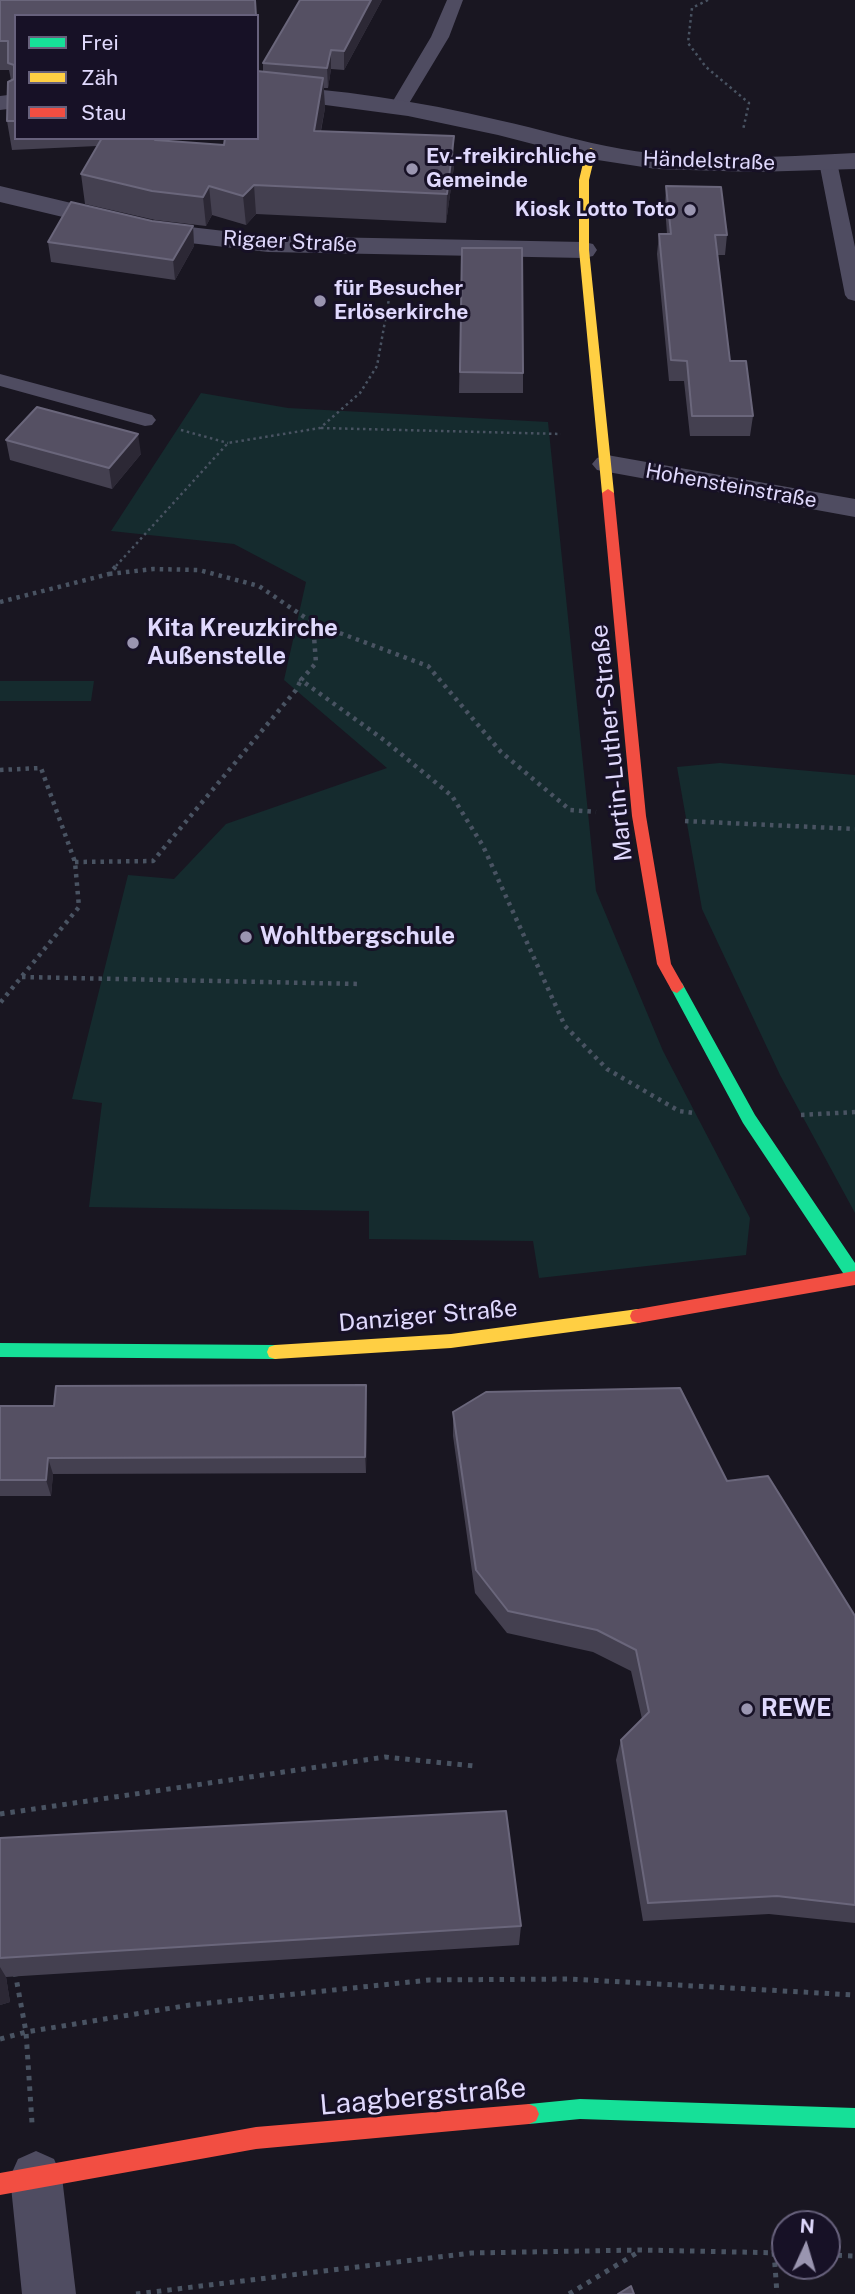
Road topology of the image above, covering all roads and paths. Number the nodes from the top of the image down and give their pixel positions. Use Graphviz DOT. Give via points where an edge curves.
graph roads {
  1 [pos="455,0"];
  2 [pos="708,0"];
  3 [pos="259,92"];
  4 [pos="399,106"];
  5 [pos="591,151"];
  6 [pos="855,161"];
  7 [pos="828,162"];
  8 [pos="735,165"];
  9 [pos="0,194"];
  10 [pos="398,248"];
  11 [pos="584,250"];
  12 [pos="855,296"];
  13 [pos="0,380"];
  14 [pos="145,420"];
  15 [pos="320,428"];
  16 [pos="228,443"];
  17 [pos="605,450"];
  18 [pos="855,508"];
  19 [pos="109,574"];
  20 [pos="0,602"];
  21 [pos="313,623"];
  22 [pos="301,680"];
  23 [pos="0,770"];
  24 [pos="639,816"];
  25 [pos="855,829"];
  26 [pos="75,862"];
  27 [pos="22,977"];
  28 [pos="360,984"];
  29 [pos="0,1003"];
  30 [pos="749,1119"];
  31 [pos="855,1277"];
  32 [pos="0,1350"];
  33 [pos="474,1766"];
  34 [pos="0,1814"];
  35 [pos="12,1960"];
  36 [pos="855,1995"];
  37 [pos="26,2032"];
  38 [pos="0,2039"];
  39 [pos="855,2118"];
  40 [pos="18,2180"];
  41 [pos="641,2250"];
  42 [pos="771,2252"];
  43 [pos="48,2294"];
  44 [pos="136,2294"];
  45 [pos="569,2294"];
  1 -- 4 [label="lane" via="440,37"];
  2 -- 8 [label="path" via="692,8 688,43 706,67 750,103"];
  3 -- 4 [label="street, Händelstraße"];
  4 -- 5 [label="street, Händelstraße"];
  5 -- 8 [label="street, Händelstraße" via="645,160"];
  5 -- 11 [label="street, Martin-Luther-Straße" via="584,180"];
  6 -- 7 [label="street, Händelstraße"];
  7 -- 8 [label="street, Händelstraße"];
  7 -- 12 [label="lane"];
  9 -- 10 [label="street, Rigaer Straße" via="155,232 268,244"];
  10 -- 11 [label="street, Rigaer Straße"];
  10 -- 15 [label="path" via="377,366 360,393"];
  11 -- 17 [label="street, Martin-Luther-Straße"];
  13 -- 14 [label="lane"];
  14 -- 16 [label="path"];
  15 -- 16 [label="path"];
  15 -- 17 [label="path"];
  16 -- 19 [label="path"];
  17 -- 18 [label="street, Hohensteinstraße"];
  17 -- 24 [label="street, Martin-Luther-Straße"];
  19 -- 20 [label="path"];
  19 -- 21 [label="path" via="198,570 259,586"];
  21 -- 22 [label="path" via="316,663"];
  21 -- 24 [label="path" via="428,666 501,752 570,810"];
  22 -- 26 [label="path" via="153,861"];
  22 -- 30 [label="path" via="452,796 483,846 565,1026 607,1069 680,1111"];
  23 -- 26 [label="path" via="41,768"];
  24 -- 25 [label="path"];
  24 -- 30 [label="street, Martin-Luther-Straße" via="664,964"];
  26 -- 27 [label="path" via="79,907"];
  27 -- 28 [label="path"];
  27 -- 29 [label="path"];
  30 -- 31 [label="street, Martin-Luther-Straße"];
  31 -- 32 [label="street, Danziger Straße" via="631,1319 393,1346 133,1354"];
  33 -- 34 [label="path" via="384,1757"];
  35 -- 37 [label="path"];
  36 -- 37 [label="path" via="570,1979 429,1980 190,2005"];
  37 -- 38 [label="path"];
  37 -- 40 [label="path"];
  39 -- 40 [label="street, Laagbergstraße" via="580,2109 256,2138"];
  40 -- 43 [label="street"];
  41 -- 42 [label="path"];
  41 -- 44 [label="path" via="471,2253"];
  41 -- 45 [label="path"];
}
